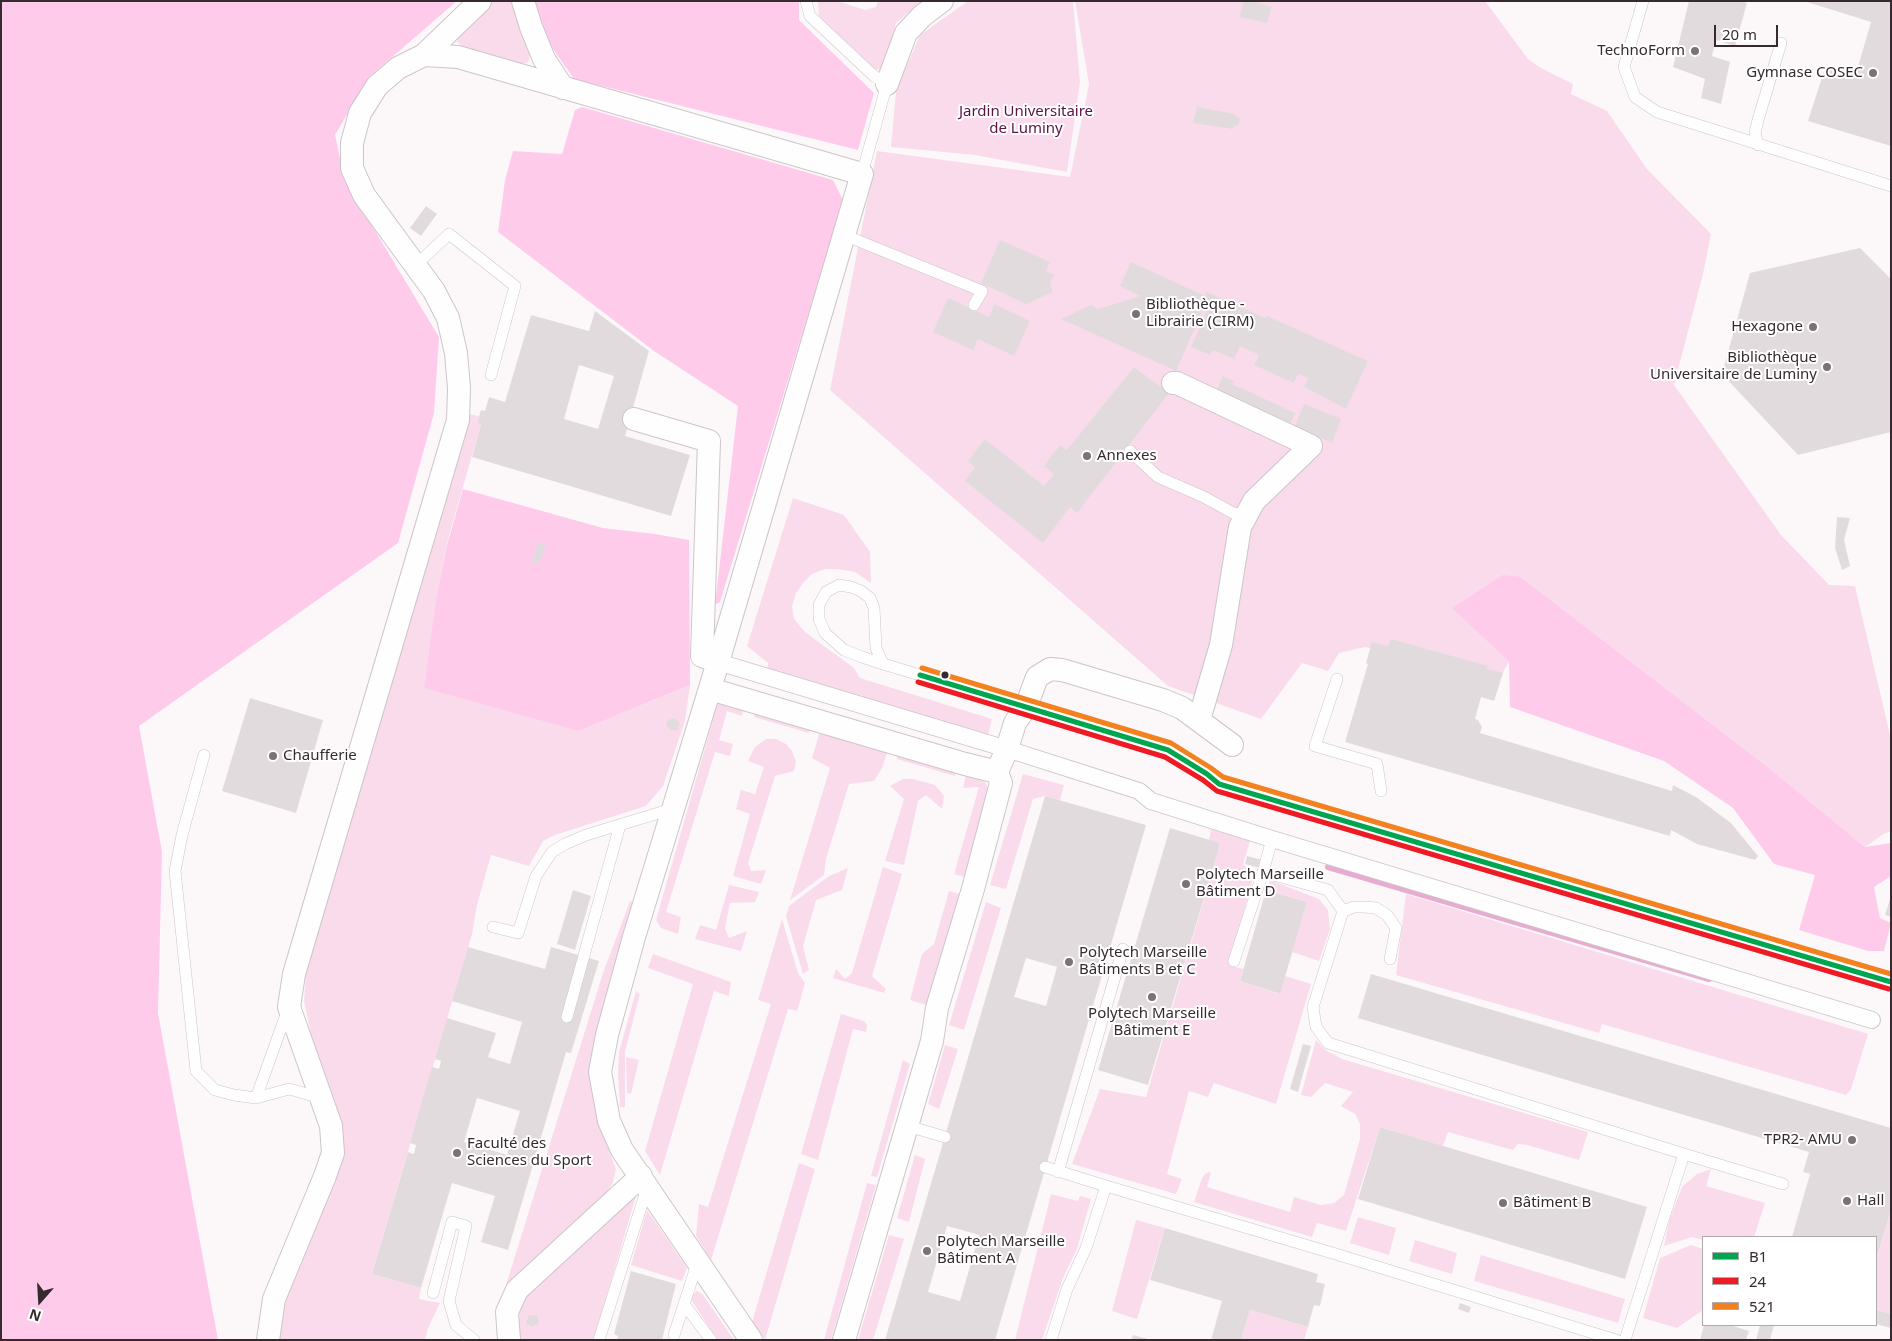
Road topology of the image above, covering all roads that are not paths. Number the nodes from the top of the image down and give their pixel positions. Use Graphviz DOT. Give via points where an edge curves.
graph roads {
  1 [pos="480,1"];
  2 [pos="523,1"];
  3 [pos="806,1"];
  4 [pos="942,1"];
  5 [pos="1643,1"];
  6 [pos="1781,43"];
  7 [pos="424,55"];
  8 [pos="887,84"];
  9 [pos="563,88"];
  10 [pos="1758,145"];
  11 [pos="862,174"];
  12 [pos="1891,186"];
  13 [pos="844,235"];
  14 [pos="415,266"];
  15 [pos="974,305"];
  16 [pos="491,375"];
  17 [pos="1173,383"];
  18 [pos="634,419"];
  19 [pos="1130,451"];
  20 [pos="1247,515"];
  21 [pos="718,662"];
  22 [pos="883,664"];
  23 [pos="1337,678"];
  24 [pos="710,689"];
  25 [pos="1026,707"];
  26 [pos="1199,720"];
  27 [pos="1232,745"];
  28 [pos="1007,749"];
  29 [pos="204,755"];
  30 [pos="997,772"];
  31 [pos="1381,791"];
  32 [pos="672,809"];
  33 [pos="620,825"];
  34 [pos="1272,839"];
  35 [pos="1263,872"];
  36 [pos="1343,911"];
  37 [pos="492,927"];
  38 [pos="1123,949"];
  39 [pos="1390,959"];
  40 [pos="1234,961"];
  41 [pos="1891,982"];
  42 [pos="288,1007"];
  43 [pos="566,1017"];
  44 [pos="1872,1020"];
  45 [pos="256,1098"];
  46 [pos="321,1098"];
  47 [pos="908,1126"];
  48 [pos="945,1137"];
  49 [pos="1684,1154"];
  50 [pos="1045,1167"];
  51 [pos="1058,1172"];
  52 [pos="644,1181"];
  53 [pos="1783,1184"];
  54 [pos="1106,1186"];
  55 [pos="698,1261"];
  56 [pos="433,1293"];
  57 [pos="684,1304"];
  58 [pos="674,1335"];
  59 [pos="268,1340"];
  60 [pos="474,1340"];
  61 [pos="509,1340"];
  62 [pos="599,1340"];
  63 [pos="711,1340"];
  64 [pos="751,1340"];
  65 [pos="844,1340"];
  66 [pos="1051,1340"];
  67 [pos="1616,1340"];
  68 [pos="1625,1340"];
  1 -- 7 [label="street"];
  2 -- 9 [label="street" via="544,59"];
  3 -- 8 [label="lane" via="810,16 874,76"];
  4 -- 8 [label="street" via="906,33"];
  5 -- 10 [label="lane" via="1624,67 1635,97 1657,112"];
  6 -- 10 [label="lane" via="1756,126"];
  7 -- 9 [label="street" via="458,57"];
  7 -- 14 [label="street" via="398,68 377,86 360,113 352,143 352,168 364,195"];
  8 -- 11 [label="lane"];
  9 -- 11 [label="street"];
  10 -- 12 [label="lane"];
  11 -- 13 [label="street"];
  13 -- 15 [label="lane" via="982,291"];
  13 -- 21 [label="street"];
  14 -- 16 [label="lane" via="449,234 515,286"];
  14 -- 42 [label="street" via="434,291 448,318 456,353 458,420 294,974"];
  17 -- 20 [label="street" via="1311,446 1254,502"];
  18 -- 21 [label="street" via="709,441 702,656"];
  19 -- 20 [label="lane" via="1158,477 1233,513"];
  20 -- 26 [label="street" via="1240,527 1221,645"];
  21 -- 24 [label="street"];
  21 -- 28 [label="street"];
  22 -- 22 [label="lane" via="876,648 874,608 870,598 856,588 839,584 826,592 819,604 819,619 825,633 844,650"];
  22 -- 25 [label="lane"];
  23 -- 31 [label="lane" via="1315,746 1377,764"];
  24 -- 30 [label="street"];
  24 -- 32 [label="street"];
  25 -- 26 [label="street" via="1037,677 1050,669 1163,700"];
  25 -- 28 [label="street" via="1015,723"];
  25 -- 41 [label="lane" via="1168,750 1219,784"];
  26 -- 27 [label="street"];
  28 -- 30 [label="street"];
  28 -- 34 [label="street" via="1139,791 1151,801"];
  29 -- 45 [label="lane" via="174,871 196,1071 215,1090"];
  30 -- 47 [label="street" via="1001,783 937,1008 932,1041"];
  32 -- 33 [label="lane"];
  32 -- 52 [label="street" via="607,1035 600,1072 609,1121 622,1150"];
  33 -- 37 [label="lane" via="586,835 552,852 536,876 518,934"];
  33 -- 43 [label="lane"];
  34 -- 35 [label="lane"];
  34 -- 44 [label="street"];
  35 -- 36 [label="lane" via="1328,890"];
  35 -- 40 [label="lane"];
  36 -- 39 [label="lane" via="1354,907 1376,908 1387,915 1396,928"];
  36 -- 49 [label="lane" via="1313,1007 1316,1027 1328,1043"];
  38 -- 51 [label="lane"];
  42 -- 45 [label="lane"];
  42 -- 46 [label="street"];
  45 -- 46 [label="lane" via="289,1089"];
  46 -- 59 [label="street" via="332,1126 333,1153 274,1299"];
  47 -- 48 [label="lane"];
  47 -- 65 [label="street"];
  49 -- 53 [label="lane"];
  49 -- 68 [label="lane"];
  50 -- 51 [label="lane"];
  51 -- 54 [label="lane"];
  52 -- 55 [label="street"];
  52 -- 61 [label="street" via="516,1290 507,1312"];
  52 -- 62 [label="lane"];
  54 -- 66 [label="lane"];
  54 -- 67 [label="lane"];
  55 -- 57 [label="lane"];
  55 -- 64 [label="street"];
  56 -- 60 [label="lane" via="452,1222 466,1226 449,1302 456,1325"];
  57 -- 58 [label="lane"];
  57 -- 63 [label="lane"];
}
